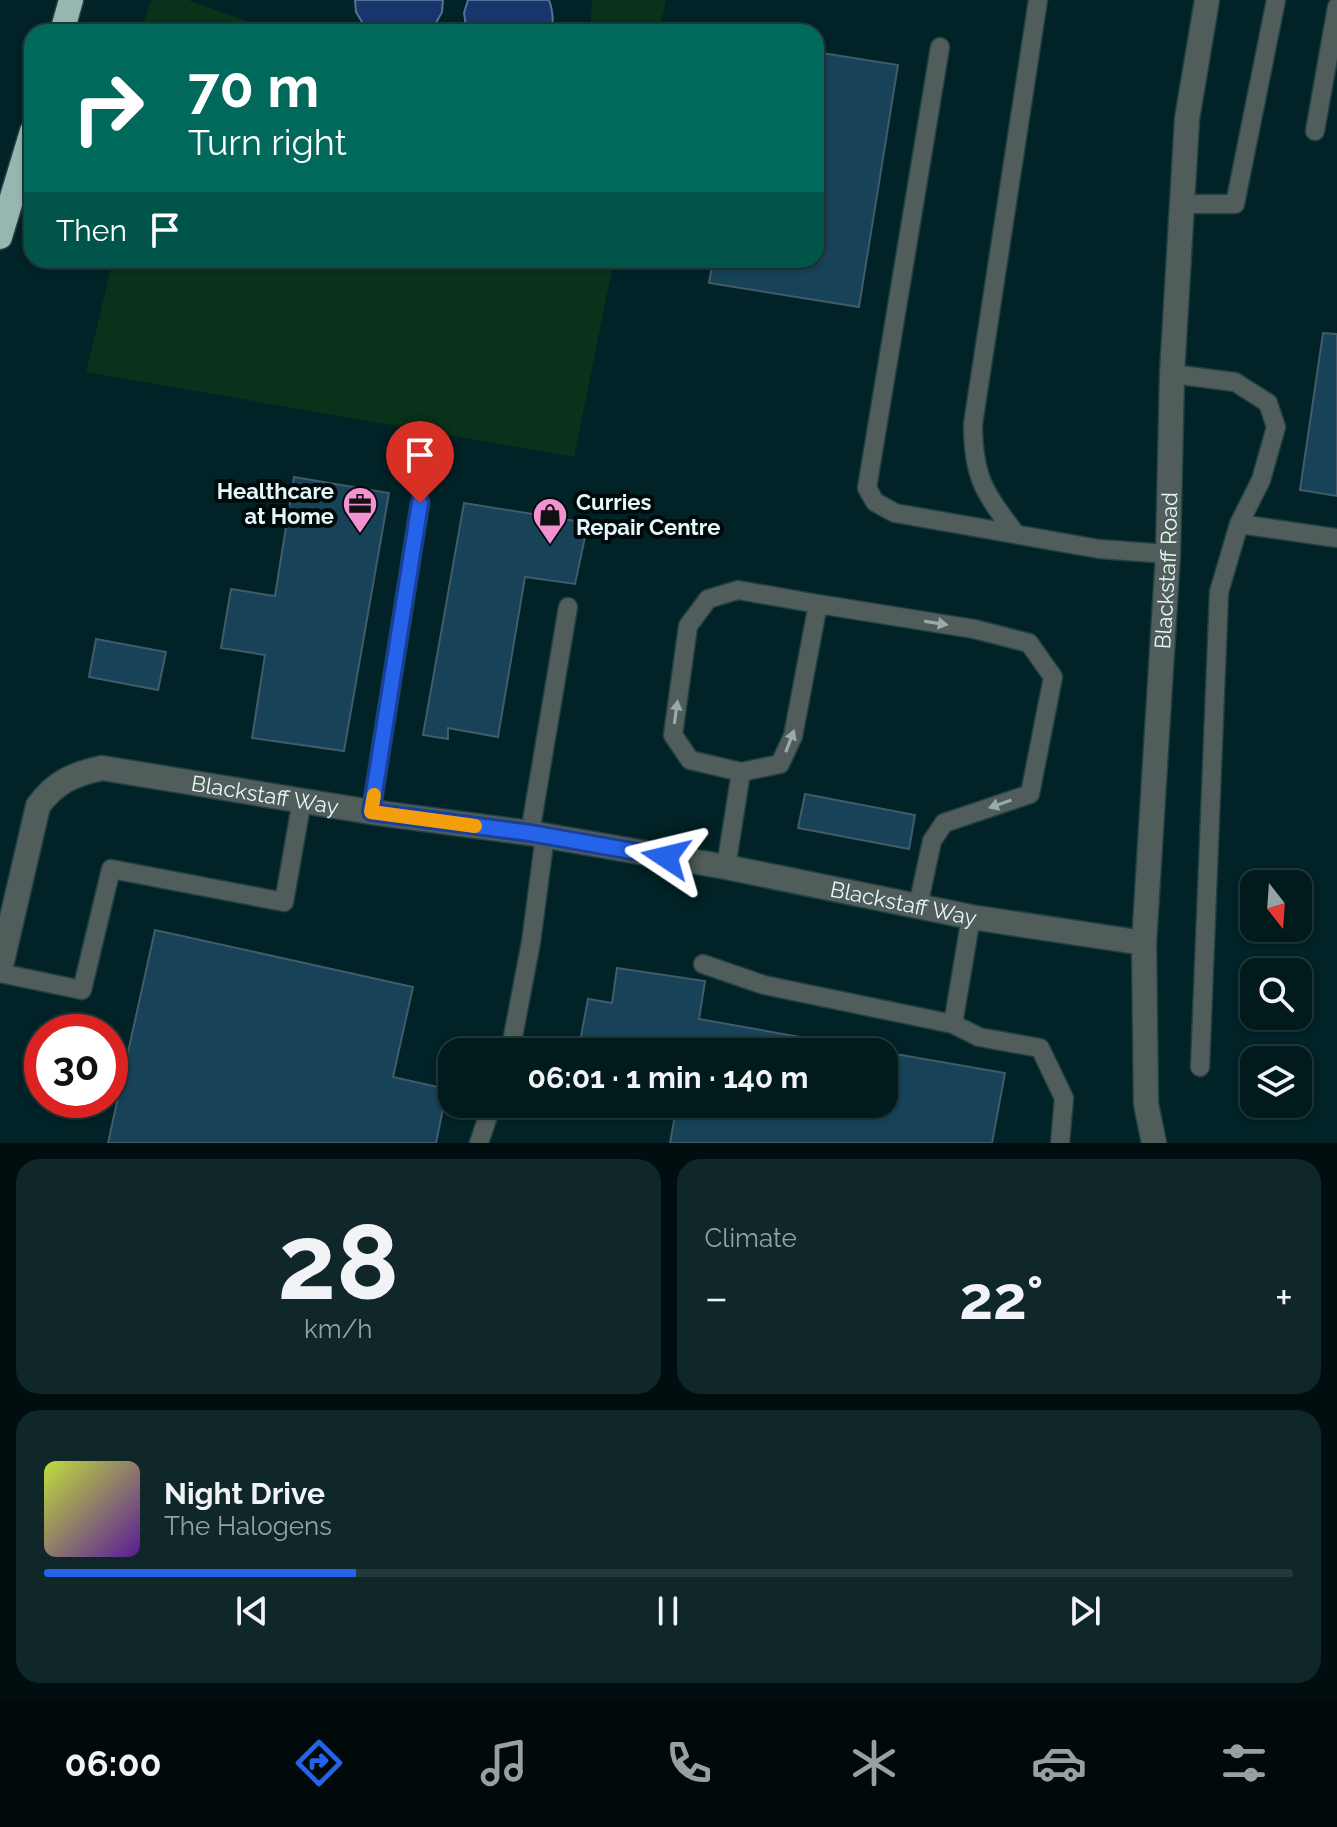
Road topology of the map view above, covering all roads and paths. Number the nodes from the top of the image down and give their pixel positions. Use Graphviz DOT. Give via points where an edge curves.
graph roads {
  1 [pos="71,0"];
  2 [pos="1038,0"];
  3 [pos="1207,0"];
  4 [pos="1276,0"];
  5 [pos="1337,7"];
  6 [pos="64,24"];
  7 [pos="940,47"];
  8 [pos="1315,131"];
  9 [pos="24,158"];
  10 [pos="1182,204"];
  11 [pos="0,237"];
  12 [pos="1172,374"];
  13 [pos="420,503"];
  14 [pos="1239,524"];
  15 [pos="1015,533"];
  16 [pos="1337,538"];
  17 [pos="1168,554"];
  18 [pos="818,604"];
  19 [pos="568,607"];
  20 [pos="741,772"];
  21 [pos="302,800"];
  22 [pos="371,812"];
  23 [pos="537,834"];
  24 [pos="726,867"];
  25 [pos="918,906"];
  26 [pos="971,917"];
  27 [pos="1144,943"];
  28 [pos="703,964"];
  29 [pos="0,971"];
  30 [pos="953,1024"];
  31 [pos="513,1038"];
  32 [pos="1200,1067"];
  33 [pos="487,1118"];
  34 [pos="479,1143"];
  35 [pos="1060,1143"];
  36 [pos="1154,1143"];
  1 -- 6 [label="highway"];
  2 -- 15 [label="lane" via="973,424 973,456 986,495"];
  3 -- 10 [label="street, Blackstaff Road" via="1187,119"];
  4 -- 10 [label="lane" via="1235,204"];
  5 -- 8 [label="lane"];
  7 -- 15 [label="lane" via="867,488 875,502 895,513"];
  9 -- 11 [label="highway"];
  10 -- 12 [label="street, Blackstaff Road"];
  12 -- 14 [label="lane" via="1235,382 1268,403 1276,427 1261,480"];
  12 -- 17 [label="street, Blackstaff Road"];
  13 -- 22 [label="lane"];
  14 -- 16 [label="lane"];
  14 -- 32 [label="lane" via="1219,592"];
  15 -- 17 [label="lane" via="1099,549"];
  17 -- 27 [label="street, Blackstaff Road"];
  20 -- 18 [label="lane, one-way" via="780,764 787,750"];
  20 -- 18 [label="lane, one-way" via="690,760 673,735 688,626 708,599 738,590"];
  18 -- 25 [label="lane, one-way" via="1029,643 1053,677 1030,794 944,823 932,841"];
  19 -- 23 [label="lane"];
  20 -- 24 [label="lane"];
  21 -- 22 [label="street, Blackstaff Way"];
  21 -- 29 [label="street, Blackstaff Way" via="102,768 61,781 38,806"];
  21 -- 29 [label="lane" via="284,902 111,869 82,990"];
  22 -- 23 [label="street, Blackstaff Way"];
  23 -- 24 [label="street, Blackstaff Way"];
  23 -- 31 [label="lane" via="531,942"];
  24 -- 25 [label="street, Blackstaff Way"];
  25 -- 26 [label="street, Blackstaff Way"];
  26 -- 27 [label="street, Blackstaff Way"];
  26 -- 30 [label="lane"];
  27 -- 36 [label="street, Blackstaff Road" via="1146,1104"];
  28 -- 30 [label="lane" via="764,985"];
  30 -- 35 [label="lane" via="979,1037 1040,1048 1064,1098"];
  33 -- 34 [label="lane"];
}
